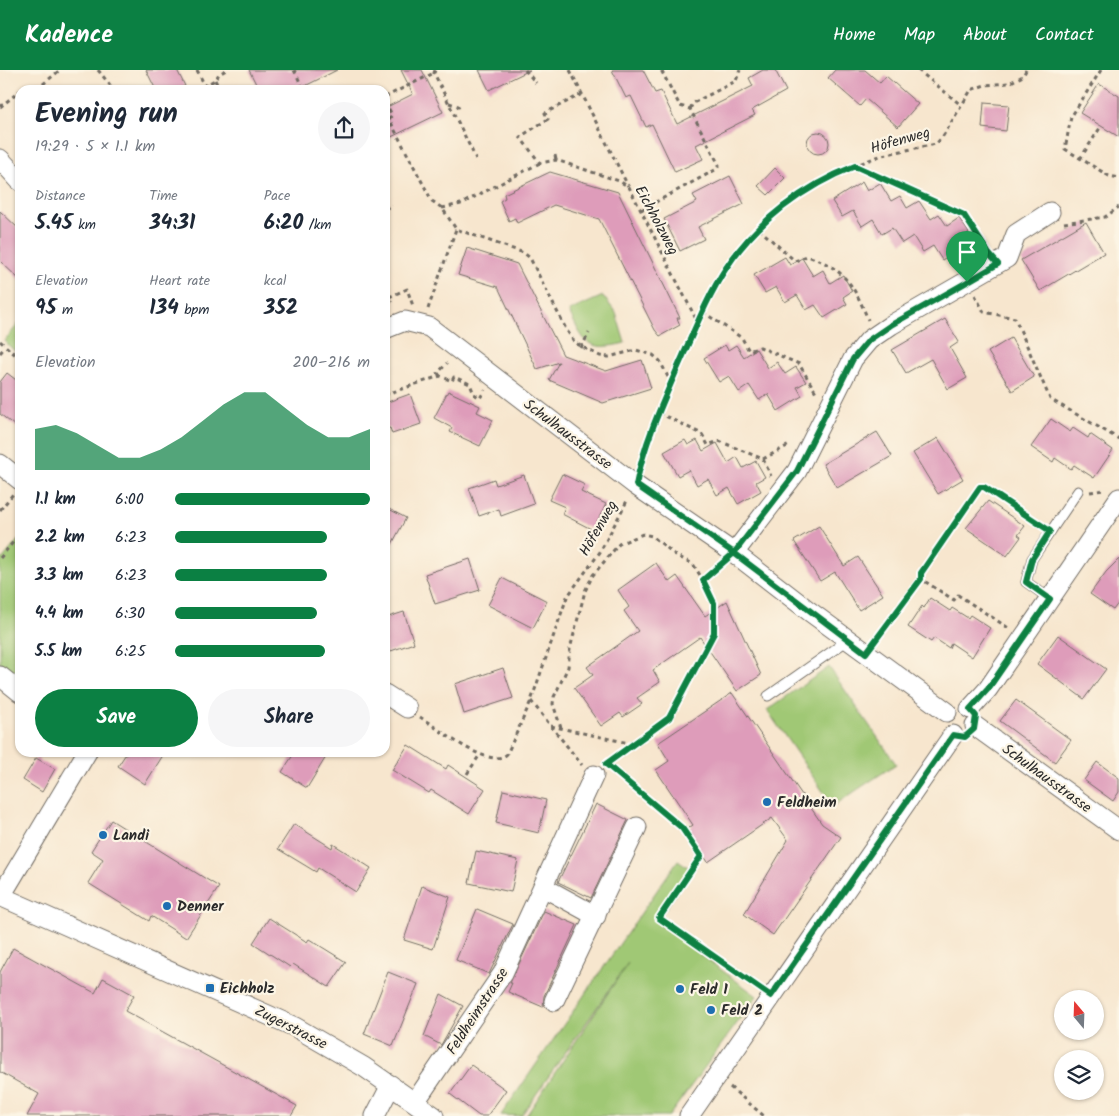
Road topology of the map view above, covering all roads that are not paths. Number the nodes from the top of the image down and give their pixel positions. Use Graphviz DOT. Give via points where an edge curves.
graph roads {
  1 [pos="0,159"];
  2 [pos="15,176"];
  3 [pos="1050,212"];
  4 [pos="390,327"];
  5 [pos="0,464"];
  6 [pos="15,482"];
  7 [pos="1078,492"];
  8 [pos="1115,493"];
  9 [pos="734,553"];
  10 [pos="1050,599"];
  11 [pos="848,640"];
  12 [pos="0,676"];
  13 [pos="15,688"];
  14 [pos="768,696"];
  15 [pos="390,697"];
  16 [pos="407,708"];
  17 [pos="947,712"];
  18 [pos="973,717"];
  19 [pos="953,735"];
  20 [pos="84,757"];
  21 [pos="600,770"];
  22 [pos="637,827"];
  23 [pos="1119,830"];
  24 [pos="543,887"];
  25 [pos="1,896"];
  26 [pos="596,916"];
  27 [pos="554,1002"];
  28 [pos="391,1085"];
  29 [pos="415,1102"];
  30 [pos="375,1116"];
  31 [pos="434,1116"];
  32 [pos="689,1116"];
  1 -- 2 [label="street"];
  3 -- 9 [label="street" via="1016,234 1007,258 874,337 853,359 797,471"];
  4 -- 9 [label="street, Schulhausstrasse" via="405,321 429,328 636,485"];
  5 -- 6 [label="street"];
  7 -- 10 [label="lane" via="1032,559 1026,582"];
  8 -- 10 [label="street"];
  9 -- 11 [label="street, Schulhausstrasse"];
  10 -- 18 [label="street" via="988,689"];
  11 -- 14 [label="lane"];
  11 -- 17 [label="street, Schulhausstrasse"];
  12 -- 13 [label="street"];
  15 -- 16 [label="street"];
  17 -- 18 [label="street" via="957,706"];
  17 -- 19 [label="street" via="945,725"];
  18 -- 19 [label="street" via="970,734 965,737"];
  18 -- 23 [label="street, Schulhausstrasse"];
  19 -- 32 [label="street"];
  20 -- 25 [label="street"];
  21 -- 24 [label="street, Feldheimstrasse"];
  22 -- 26 [label="street"];
  24 -- 26 [label="street"];
  24 -- 29 [label="street, Feldheimstrasse" via="504,973"];
  25 -- 28 [label="street, Zugerstrasse" via="295,1028 364,1066"];
  26 -- 27 [label="street"];
  28 -- 29 [label="street, Zugerstrasse"];
  28 -- 30 [label="street"];
  29 -- 31 [label="street, Zugerstrasse"];
}
